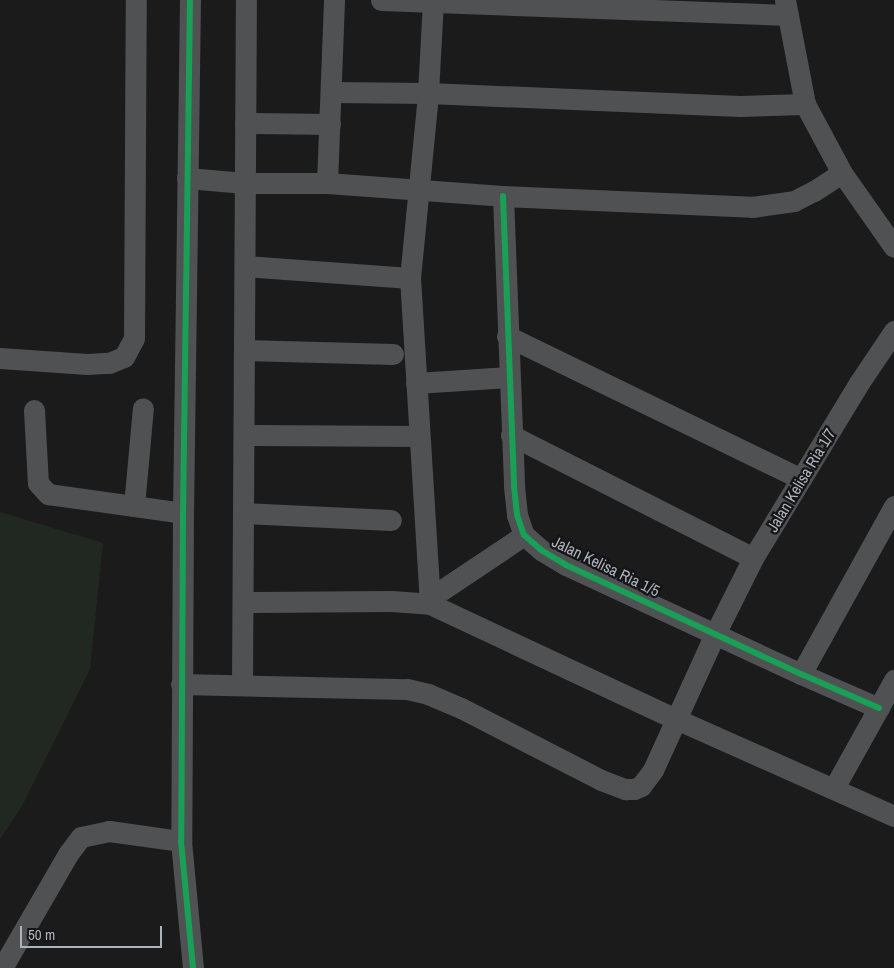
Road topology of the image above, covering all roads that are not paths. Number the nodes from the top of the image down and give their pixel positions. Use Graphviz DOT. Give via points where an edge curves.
graph roads {
  1 [pos="136,0"];
  2 [pos="190,0"];
  3 [pos="246,0"];
  4 [pos="334,0"];
  5 [pos="382,0"];
  6 [pos="433,1"];
  7 [pos="786,8"];
  8 [pos="331,92"];
  9 [pos="428,93"];
  10 [pos="805,104"];
  11 [pos="245,123"];
  12 [pos="330,124"];
  13 [pos="842,173"];
  14 [pos="187,178"];
  15 [pos="245,183"];
  16 [pos="327,183"];
  17 [pos="418,190"];
  18 [pos="503,196"];
  19 [pos="894,247"];
  20 [pos="245,266"];
  21 [pos="410,278"];
  22 [pos="894,331"];
  23 [pos="507,336"];
  24 [pos="244,350"];
  25 [pos="393,354"];
  26 [pos="0,358"];
  27 [pos="509,377"];
  28 [pos="416,383"];
  29 [pos="143,408"];
  30 [pos="34,410"];
  31 [pos="244,434"];
  32 [pos="511,435"];
  33 [pos="419,436"];
  34 [pos="801,479"];
  35 [pos="134,506"];
  36 [pos="894,506"];
  37 [pos="183,513"];
  38 [pos="243,513"];
  39 [pos="391,520"];
  40 [pos="524,536"];
  41 [pos="753,558"];
  42 [pos="430,601"];
  43 [pos="243,602"];
  44 [pos="715,634"];
  45 [pos="801,674"];
  46 [pos="894,680"];
  47 [pos="181,684"];
  48 [pos="242,685"];
  49 [pos="879,708"];
  50 [pos="676,718"];
  51 [pos="834,788"];
  52 [pos="894,816"];
  53 [pos="181,841"];
  54 [pos="2,968"];
  55 [pos="193,968"];
  1 -- 26 [label="street" via="134,338 124,357 109,363"];
  2 -- 14 [label="street"];
  3 -- 11 [label="street"];
  4 -- 8 [label="street"];
  5 -- 6 [label="street"];
  6 -- 7 [label="street"];
  6 -- 9 [label="street"];
  7 -- 10 [label="street"];
  8 -- 9 [label="street"];
  8 -- 12 [label="street"];
  9 -- 10 [label="street" via="740,106"];
  9 -- 17 [label="street"];
  10 -- 13 [label="street"];
  11 -- 12 [label="street"];
  11 -- 15 [label="street"];
  12 -- 16 [label="street"];
  13 -- 18 [label="street" via="794,201 771,206"];
  13 -- 19 [label="street"];
  14 -- 15 [label="street"];
  14 -- 37 [label="street"];
  15 -- 16 [label="street"];
  15 -- 20 [label="street"];
  16 -- 17 [label="street"];
  17 -- 18 [label="street"];
  17 -- 21 [label="street"];
  18 -- 23 [label="street"];
  20 -- 21 [label="street"];
  20 -- 24 [label="street"];
  21 -- 28 [label="street"];
  22 -- 34 [label="street, Jalan Kelisa Ria 1/7"];
  23 -- 27 [label="street"];
  23 -- 34 [label="street"];
  24 -- 25 [label="street"];
  24 -- 31 [label="street"];
  27 -- 28 [label="street"];
  27 -- 32 [label="street"];
  28 -- 33 [label="street"];
  29 -- 35 [label="street"];
  30 -- 35 [label="street" via="38,483 48,494"];
  31 -- 33 [label="street"];
  31 -- 38 [label="street"];
  32 -- 40 [label="street" via="517,515"];
  32 -- 41 [label="street"];
  33 -- 42 [label="street"];
  34 -- 41 [label="street, Jalan Kelisa Ria 1/7"];
  35 -- 37 [label="street"];
  36 -- 45 [label="street"];
  37 -- 47 [label="street"];
  38 -- 39 [label="street"];
  38 -- 43 [label="street"];
  40 -- 42 [label="street"];
  40 -- 44 [label="street, Jalan Kelisa Ria 1/5" via="566,565"];
  41 -- 44 [label="street, Jalan Kelisa Ria 1/7"];
  42 -- 43 [label="street"];
  42 -- 50 [label="street"];
  43 -- 48 [label="street"];
  44 -- 45 [label="street, Jalan Kelisa Ria 1/5"];
  44 -- 50 [label="street, Jalan Kelisa Ria 1/7"];
  45 -- 49 [label="street, Jalan Kelisa Ria 1/5"];
  46 -- 49 [label="street"];
  47 -- 48 [label="street"];
  47 -- 53 [label="street"];
  48 -- 50 [label="street, Jalan Kelisa Ria 1/7" via="414,691 461,708 614,785 634,789 647,781"];
  49 -- 51 [label="street"];
  50 -- 51 [label="street"];
  51 -- 52 [label="street"];
  53 -- 54 [label="street" via="109,831 81,837"];
  53 -- 55 [label="street"];
}
